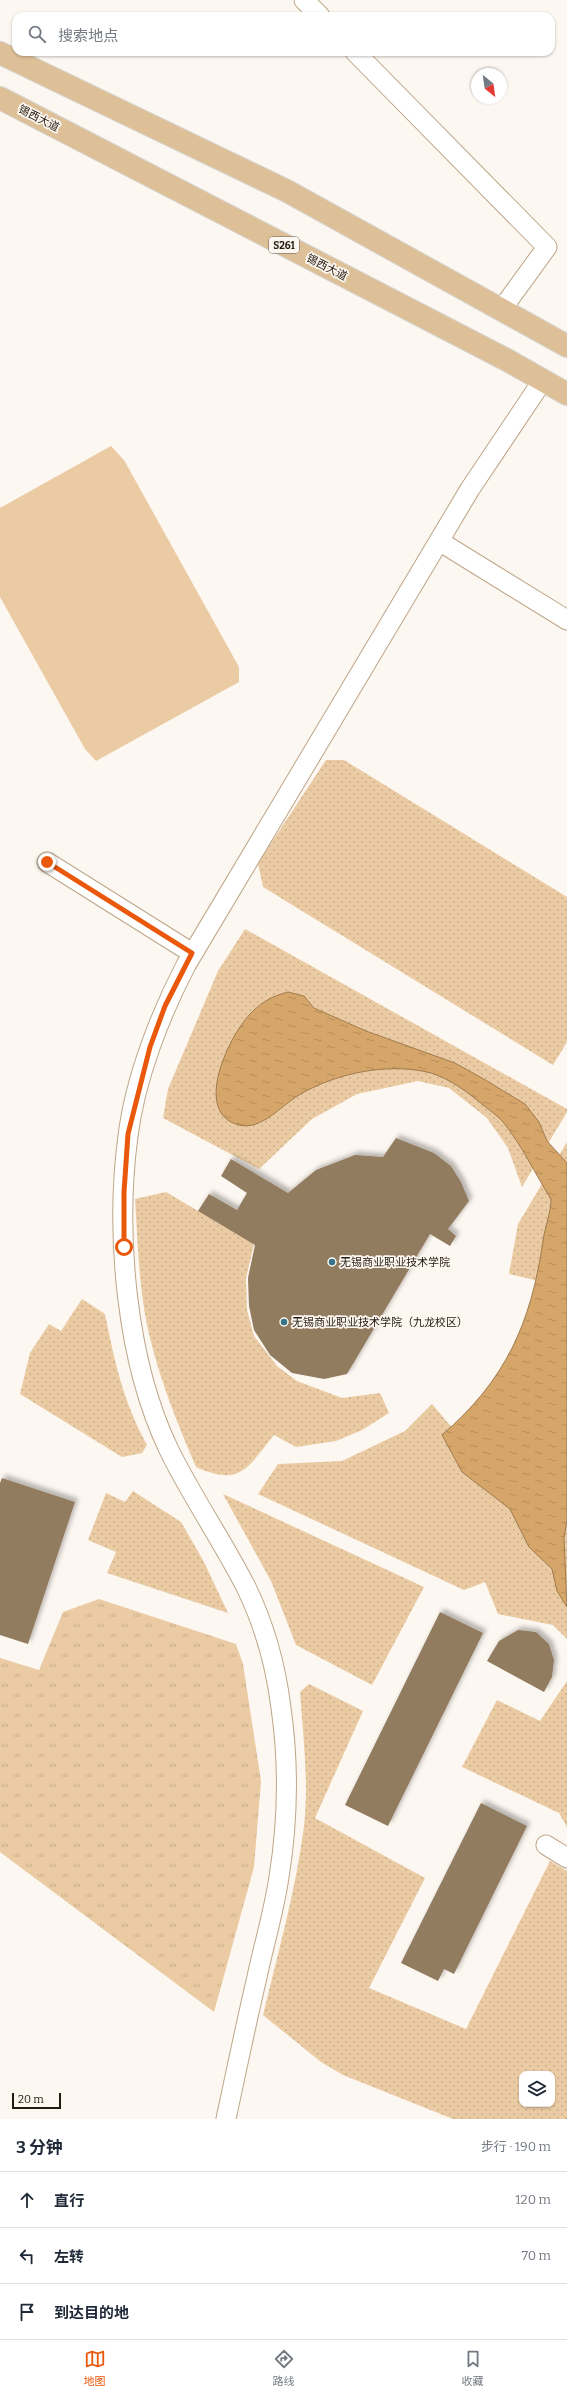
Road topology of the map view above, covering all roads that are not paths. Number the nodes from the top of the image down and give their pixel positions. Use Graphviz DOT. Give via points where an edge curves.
graph roads {
  1 [pos="304,0"];
  2 [pos="316,12"];
  3 [pos="0,53"];
  4 [pos="359,56"];
  5 [pos="0,98"];
  6 [pos="502,310"];
  7 [pos="567,346"];
  8 [pos="543,380"];
  9 [pos="567,394"];
  10 [pos="439,541"];
  11 [pos="567,620"];
  12 [pos="47,862"];
  13 [pos="192,953"];
  14 [pos="546,1845"];
  15 [pos="567,1858"];
  16 [pos="226,2119"];
  1 -- 2 [label="street"];
  3 -- 6 [label="main road" via="287,191"];
  4 -- 6 [label="street" via="547,247"];
  5 -- 8 [label="main road, 锡西大道 / S261"];
  6 -- 7 [label="main road"];
  8 -- 9 [label="main road, 锡西大道 / S261"];
  8 -- 10 [label="street" via="470,489"];
  10 -- 11 [label="street"];
  10 -- 13 [label="street"];
  12 -- 13 [label="street"];
  13 -- 16 [label="street" via="165,1006 150,1047 128,1134 124,1247 127,1297 136,1349 150,1398 167,1446 247,1590 268,1645 281,1708 287,1767 286,1822 279,1878"];
  14 -- 15 [label="street"];
}
